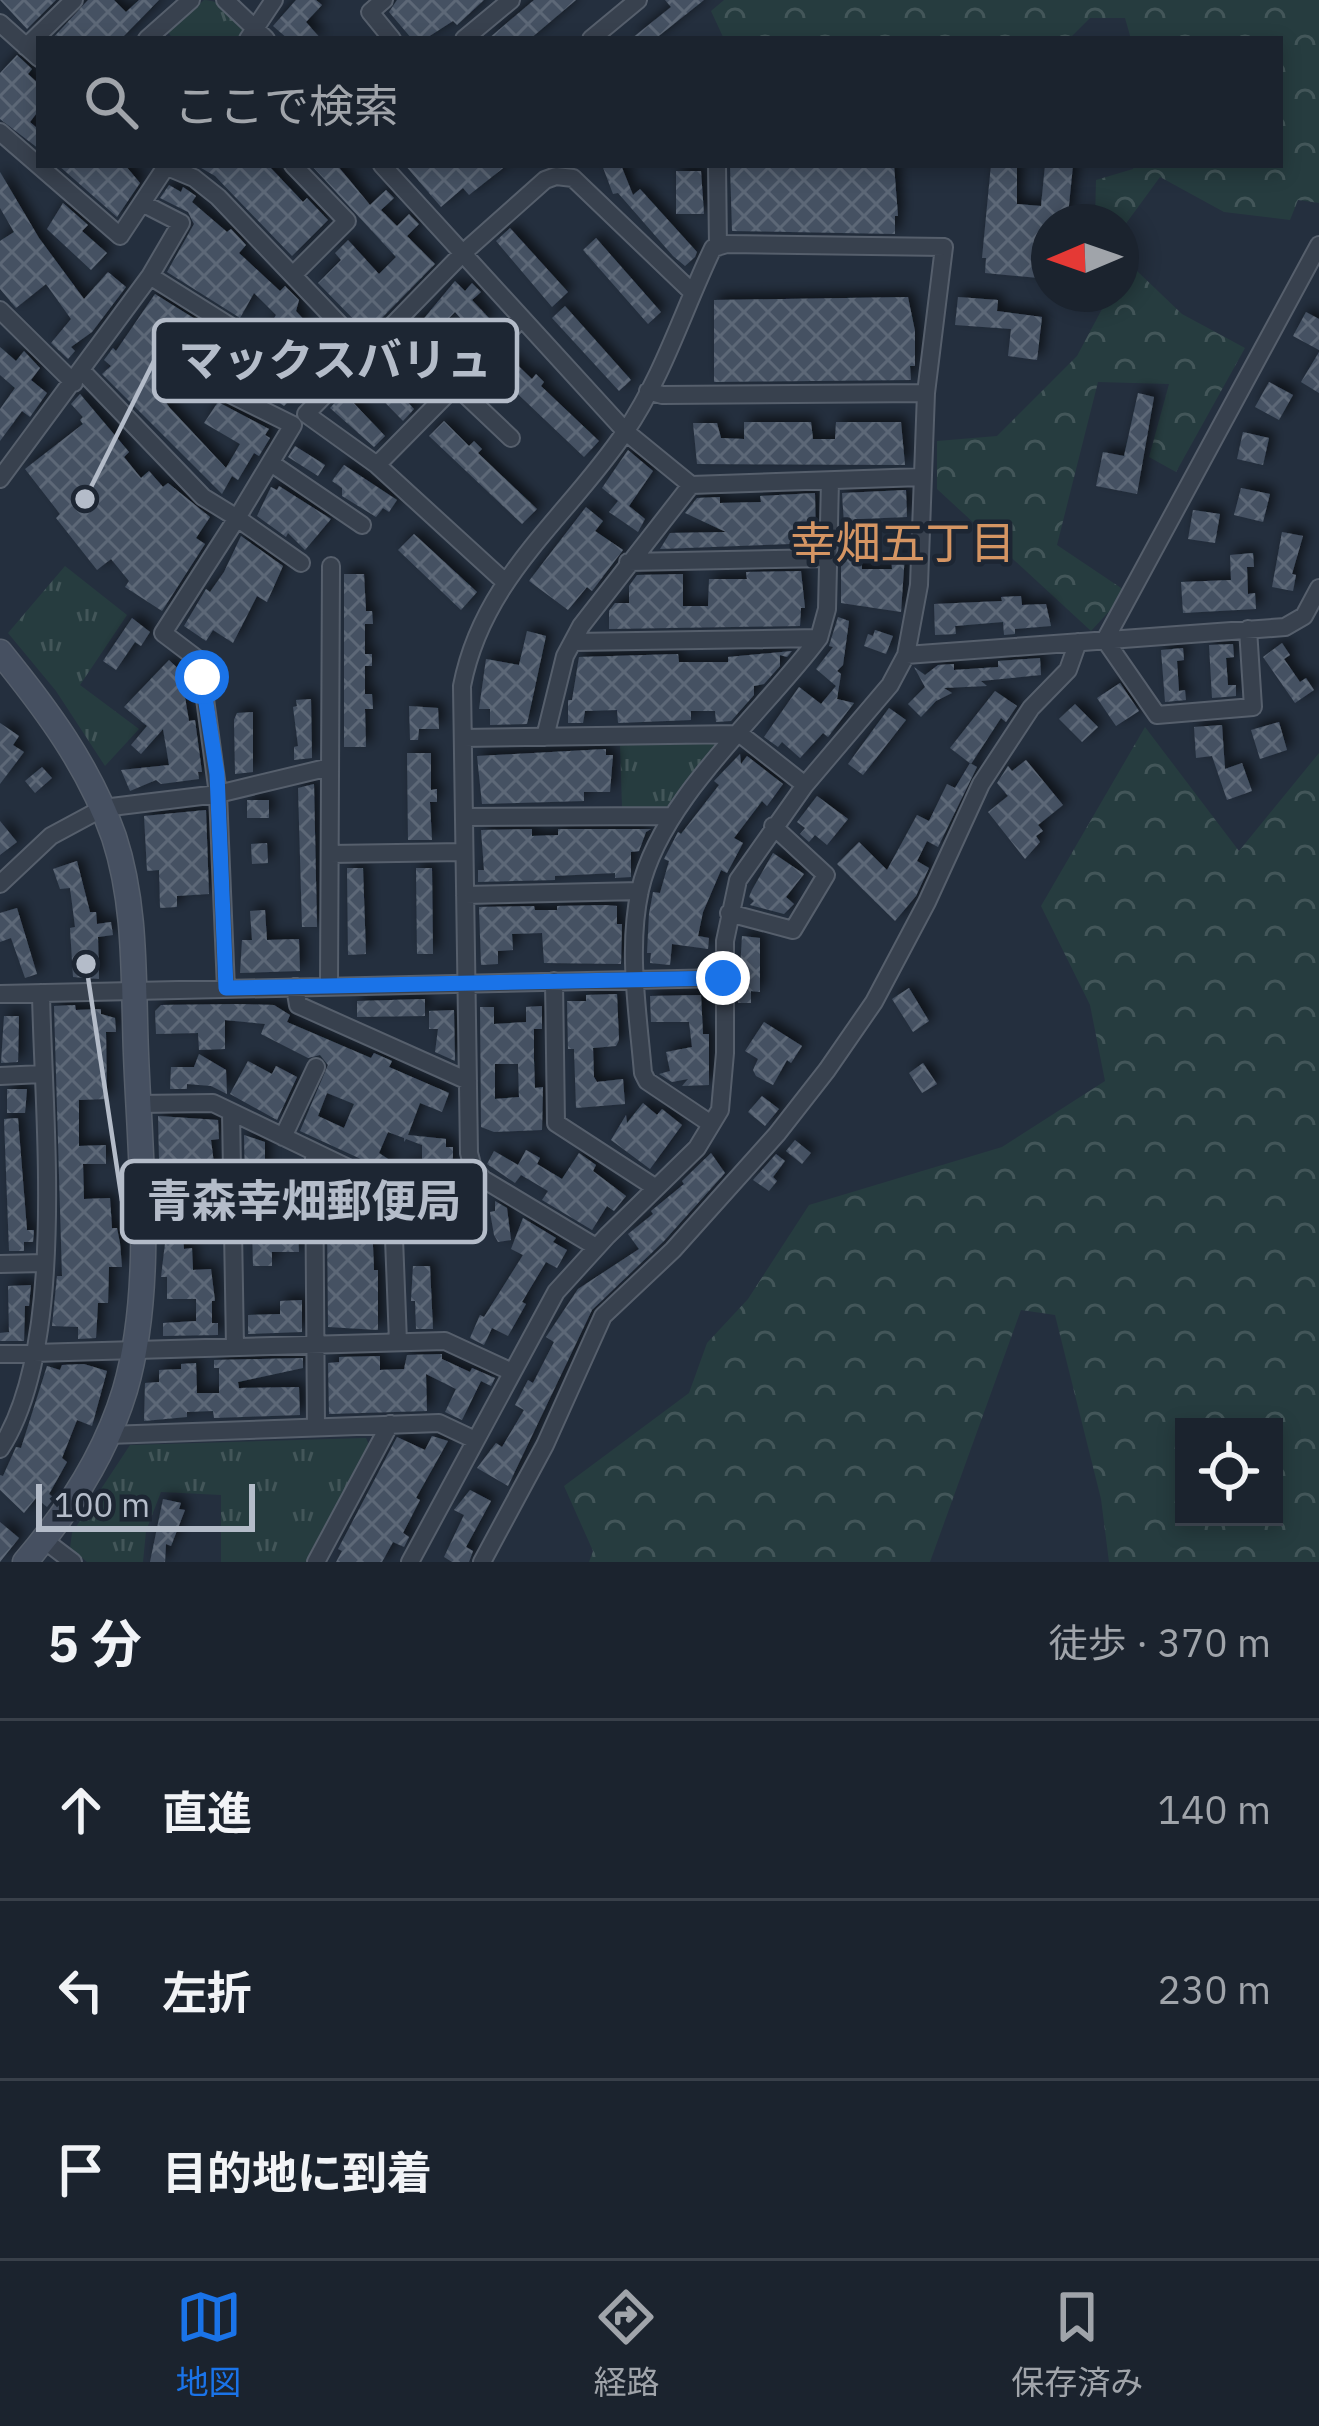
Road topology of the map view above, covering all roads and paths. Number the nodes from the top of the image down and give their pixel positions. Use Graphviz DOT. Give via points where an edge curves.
graph roads {
  1 [pos="74,0"];
  2 [pos="191,0"];
  3 [pos="225,0"];
  4 [pos="274,0"];
  5 [pos="384,0"];
  6 [pos="511,0"];
  7 [pos="638,0"];
  8 [pos="0,23"];
  9 [pos="256,35"];
  10 [pos="46,36"];
  11 [pos="150,36"];
  12 [pos="390,36"];
  13 [pos="468,36"];
  14 [pos="595,36"];
  15 [pos="33,52"];
  16 [pos="0,132"];
  17 [pos="36,163"];
  18 [pos="41,168"];
  19 [pos="164,168"];
  20 [pos="172,168"];
  21 [pos="296,168"];
  22 [pos="385,168"];
  23 [pos="717,168"];
  24 [pos="142,203"];
  25 [pos="718,247"];
  26 [pos="1318,248"];
  27 [pos="463,253"];
  28 [pos="292,275"];
  29 [pos="150,276"];
  30 [pos="692,292"];
  31 [pos="1,316"];
  32 [pos="521,319"];
  33 [pos="365,351"];
  34 [pos="78,377"];
  35 [pos="455,386"];
  36 [pos="648,391"];
  37 [pos="926,393"];
  38 [pos="626,431"];
  39 [pos="511,438"];
  40 [pos="271,463"];
  41 [pos="377,466"];
  42 [pos="922,477"];
  43 [pos="0,479"];
  44 [pos="830,481"];
  45 [pos="691,485"];
  46 [pos="237,518"];
  47 [pos="362,525"];
  48 [pos="828,558"];
  49 [pos="628,562"];
  50 [pos="302,563"];
  51 [pos="331,566"];
  52 [pos="504,581"];
  53 [pos="1319,588"];
  54 [pos="1248,629"];
  55 [pos="819,638"];
  56 [pos="1105,640"];
  57 [pos="573,642"];
  58 [pos="1078,642"];
  59 [pos="0,652"];
  60 [pos="906,655"];
  61 [pos="740,734"];
  62 [pos="545,736"];
  63 [pos="463,737"];
  64 [pos="330,767"];
  65 [pos="805,785"];
  66 [pos="218,794"];
  67 [pos="103,808"];
  68 [pos="672,815"];
  69 [pos="464,818"];
  70 [pos="773,826"];
  71 [pos="464,852"];
  72 [pos="330,854"];
  73 [pos="0,884"];
  74 [pos="640,891"];
  75 [pos="465,895"];
  76 [pos="729,914"];
  77 [pos="723,978"];
  78 [pos="634,979"];
  79 [pos="554,981"];
  80 [pos="466,982"];
  81 [pos="328,986"];
  82 [pos="295,987"];
  83 [pos="226,988"];
  84 [pos="134,992"];
  85 [pos="40,993"];
  86 [pos="0,994"];
  87 [pos="316,1067"];
  88 [pos="42,1074"];
  89 [pos="0,1076"];
  90 [pos="468,1081"];
  91 [pos="138,1104"];
  92 [pos="231,1112"];
  93 [pos="711,1124"];
  94 [pos="283,1137"];
  95 [pos="314,1152"];
  96 [pos="483,1179"];
  97 [pos="392,1186"];
  98 [pos="656,1188"];
  99 [pos="596,1247"];
  100 [pos="44,1263"];
  101 [pos="0,1264"];
  102 [pos="398,1342"];
  103 [pos="317,1344"];
  104 [pos="235,1347"];
  105 [pos="134,1349"];
  106 [pos="36,1353"];
  107 [pos="0,1354"];
  108 [pos="512,1372"];
  109 [pos="390,1424"];
  110 [pos="316,1427"];
  111 [pos="108,1435"];
  112 [pos="475,1440"];
  113 [pos="2,1441"];
  114 [pos="44,1540"];
  115 [pos="26,1562"];
  116 [pos="73,1562"];
  117 [pos="316,1562"];
  118 [pos="410,1562"];
  119 [pos="482,1562"];
  1 -- 10 [label="street"];
  2 -- 11 [label="street"];
  3 -- 9 [label="street"];
  4 -- 9 [label="street"];
  5 -- 12 [label="street" via="370,12"];
  6 -- 13 [label="street"];
  7 -- 14 [label="street"];
  8 -- 15 [label="street"];
  16 -- 17 [label="street"];
  18 -- 24 [label="street" via="119,236"];
  19 -- 24 [label="street"];
  20 -- 28 [label="street" via="218,197"];
  21 -- 28 [label="street" via="347,221"];
  22 -- 27 [label="street"];
  23 -- 25 [label="street"];
  24 -- 29 [label="street" via="181,223"];
  25 -- 30 [label="street"];
  25 -- 37 [label="street" via="944,248"];
  26 -- 56 [label="street"];
  27 -- 30 [label="street" via="545,181 565,176"];
  27 -- 32 [label="street"];
  27 -- 33 [label="street"];
  28 -- 33 [label="street"];
  29 -- 34 [label="street"];
  29 -- 40 [label="street" via="241,333 210,384 293,425"];
  30 -- 36 [label="street"];
  31 -- 34 [label="street"];
  32 -- 35 [label="street"];
  32 -- 38 [label="street"];
  33 -- 41 [label="street" via="306,414"];
  34 -- 43 [label="street"];
  34 -- 46 [label="street" via="203,497"];
  35 -- 39 [label="street"];
  35 -- 41 [label="street"];
  36 -- 37 [label="street"];
  36 -- 38 [label="street"];
  37 -- 42 [label="street"];
  38 -- 45 [label="street"];
  38 -- 52 [label="street"];
  40 -- 46 [label="street"];
  40 -- 47 [label="street"];
  41 -- 52 [label="street"];
  42 -- 44 [label="street"];
  42 -- 60 [label="street" via="919,585"];
  44 -- 45 [label="street"];
  44 -- 48 [label="street"];
  45 -- 49 [label="street"];
  46 -- 50 [label="street"];
  46 -- 66 [label="street" via="163,633 196,658"];
  48 -- 49 [label="street"];
  48 -- 55 [label="street"];
  49 -- 57 [label="street"];
  51 -- 64 [label="street"];
  52 -- 63 [label="street" via="467,659"];
  53 -- 54 [label="street" via="1304,616 1285,627"];
  54 -- 56 [label="street"];
  54 -- 56 [label="street" via="1252,707 1157,715"];
  55 -- 57 [label="street"];
  55 -- 61 [label="street"];
  56 -- 58 [label="street"];
  57 -- 62 [label="street"];
  58 -- 60 [label="street"];
  58 -- 119 [label="street" via="1068,670 1031,708 981,784 874,1002 827,1070 673,1250 603,1316"];
  59 -- 67 [label="street" via="50,714"];
  60 -- 65 [label="street"];
  61 -- 62 [label="street"];
  61 -- 65 [label="street"];
  61 -- 68 [label="street"];
  62 -- 63 [label="street"];
  63 -- 69 [label="street"];
  64 -- 66 [label="street"];
  64 -- 72 [label="street"];
  65 -- 70 [label="street"];
  66 -- 67 [label="street"];
  66 -- 83 [label="street"];
  67 -- 73 [label="street" via="51,836"];
  67 -- 84 [label="street" via="126,878"];
  68 -- 69 [label="street"];
  68 -- 74 [label="street"];
  69 -- 71 [label="street"];
  70 -- 76 [label="street" via="738,880"];
  70 -- 76 [label="street" via="826,875 793,930"];
  71 -- 72 [label="street"];
  71 -- 75 [label="street"];
  72 -- 81 [label="street"];
  74 -- 75 [label="street"];
  74 -- 78 [label="street"];
  75 -- 80 [label="street"];
  76 -- 77 [label="street"];
  77 -- 78 [label="street"];
  77 -- 93 [label="street" via="724,1089"];
  78 -- 79 [label="street"];
  78 -- 93 [label="street" via="646,1082"];
  79 -- 80 [label="street"];
  79 -- 98 [label="street" via="556,1124"];
  80 -- 81 [label="street"];
  80 -- 90 [label="street"];
  81 -- 82 [label="street"];
  82 -- 83 [label="street"];
  82 -- 90 [label="street" via="298,1005"];
  83 -- 84 [label="street"];
  84 -- 85 [label="street"];
  84 -- 91 [label="street"];
  85 -- 86 [label="street"];
  85 -- 88 [label="street"];
  87 -- 94 [label="street"];
  88 -- 89 [label="street"];
  88 -- 100 [label="street"];
  90 -- 96 [label="street" via="469,1153"];
  91 -- 92 [label="street" via="213,1103"];
  91 -- 105 [label="street" via="142,1272"];
  92 -- 94 [label="street"];
  92 -- 104 [label="street"];
  93 -- 98 [label="street"];
  94 -- 95 [label="street"];
  95 -- 97 [label="street"];
  95 -- 103 [label="street"];
  96 -- 97 [label="street" via="454,1191"];
  96 -- 99 [label="street"];
  97 -- 102 [label="street"];
  98 -- 99 [label="street"];
  99 -- 108 [label="street" via="556,1292"];
  100 -- 101 [label="street"];
  100 -- 106 [label="street"];
  102 -- 103 [label="street"];
  102 -- 108 [label="street" via="456,1342"];
  103 -- 104 [label="street"];
  103 -- 110 [label="street"];
  104 -- 105 [label="street"];
  105 -- 106 [label="street"];
  105 -- 111 [label="street"];
  106 -- 107 [label="street"];
  106 -- 113 [label="street"];
  108 -- 112 [label="street"];
  109 -- 110 [label="street"];
  109 -- 112 [label="street" via="439,1423"];
  109 -- 117 [label="street"];
  110 -- 111 [label="street"];
  111 -- 114 [label="street"];
  112 -- 118 [label="street"];
  114 -- 115 [label="street"];
  114 -- 116 [label="street"];
}
